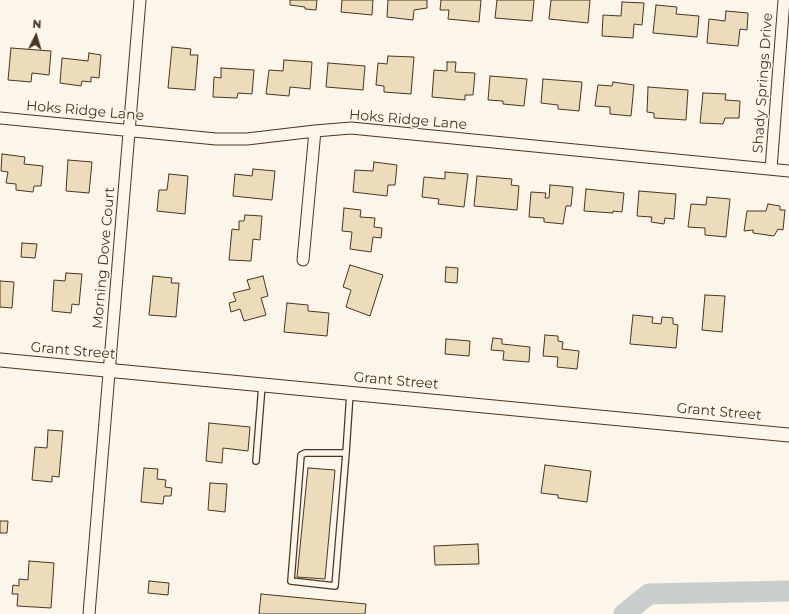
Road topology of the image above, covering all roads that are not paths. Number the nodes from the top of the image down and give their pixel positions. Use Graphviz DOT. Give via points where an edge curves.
graph roads {
  1 [pos="140,0"];
  2 [pos="784,0"];
  3 [pos="0,118"];
  4 [pos="130,130"];
  5 [pos="315,131"];
  6 [pos="771,169"];
  7 [pos="789,171"];
  8 [pos="303,260"];
  9 [pos="0,360"];
  10 [pos="110,370"];
  11 [pos="262,384"];
  12 [pos="350,393"];
  13 [pos="789,434"];
  14 [pos="346,453"];
  15 [pos="256,461"];
  16 [pos="88,614"];
  1 -- 4 [label="street, Morning Dove Court"];
  2 -- 6 [label="street, Shady Springs Drive"];
  3 -- 4 [label="street, Hoks Ridge Lane"];
  4 -- 5 [label="street, Hoks Ridge Lane" via="216,139 247,139"];
  4 -- 10 [label="street, Morning Dove Court"];
  5 -- 6 [label="street, Hoks Ridge Lane" via="351,128"];
  5 -- 8 [label="street"];
  6 -- 7 [label="street, Hoks Ridge Lane"];
  9 -- 10 [label="street, Grant Street"];
  10 -- 11 [label="street, Grant Street"];
  10 -- 16 [label="street, Morning Dove Court"];
  11 -- 12 [label="street, Grant Street"];
  11 -- 15 [label="lane"];
  12 -- 13 [label="street, Grant Street"];
  12 -- 14 [label="lane"];
  14 -- 14 [label="lane" via="335,586 290,581 301,456"];
}
